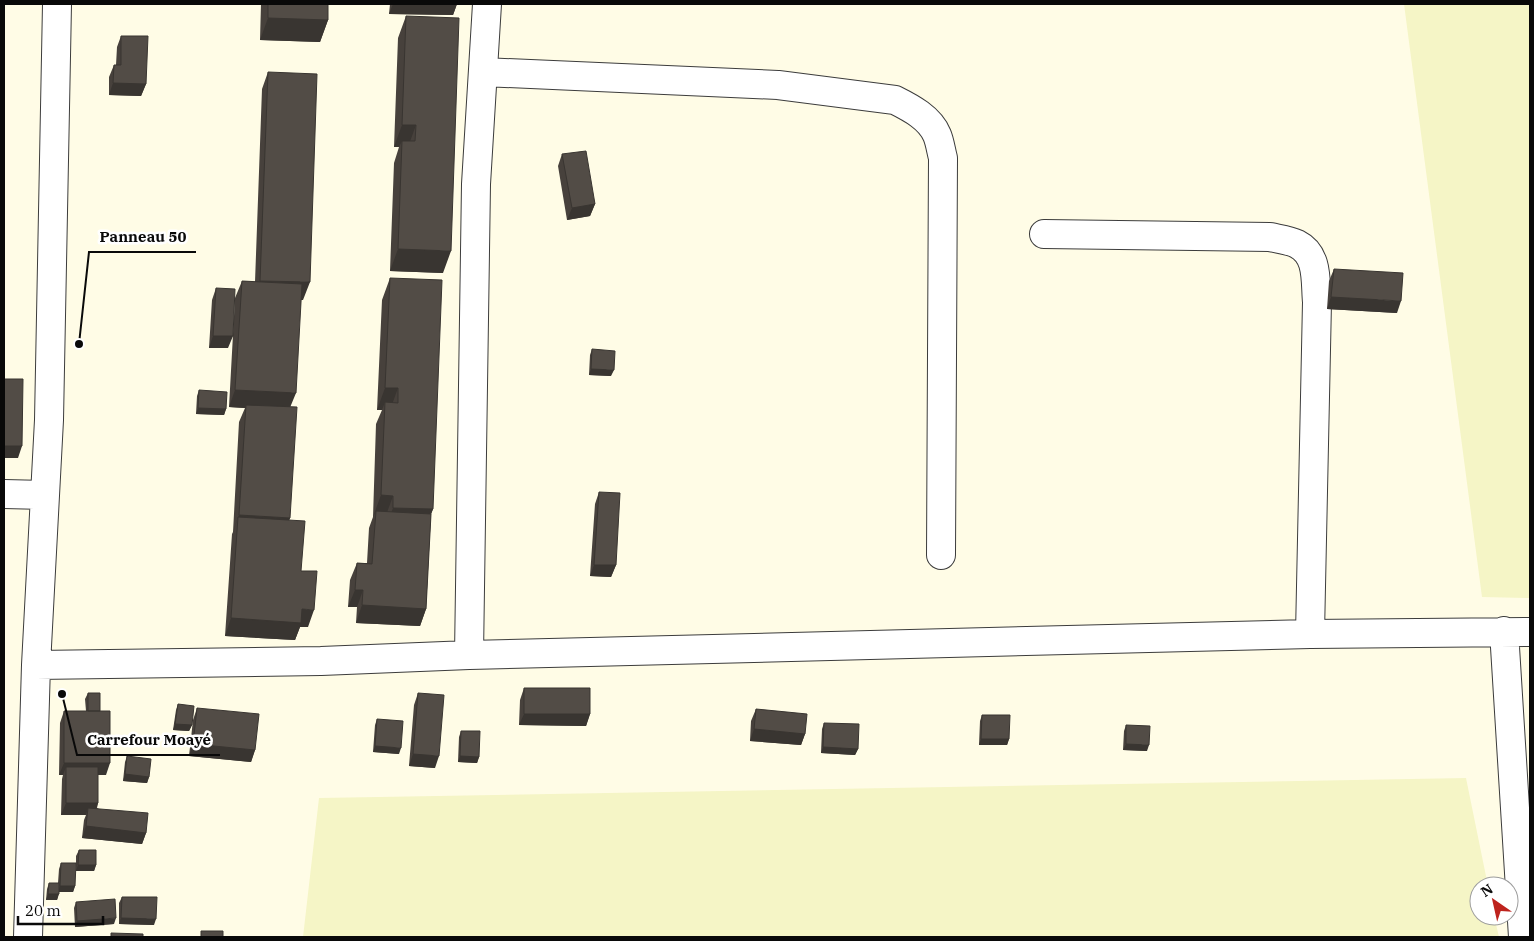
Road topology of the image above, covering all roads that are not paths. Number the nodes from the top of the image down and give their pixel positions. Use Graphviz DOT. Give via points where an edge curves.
graph roads {
  1 [pos="57,4"];
  2 [pos="487,4"];
  3 [pos="483,72"];
  4 [pos="1044,234"];
  5 [pos="4,494"];
  6 [pos="45,495"];
  7 [pos="941,555"];
  8 [pos="1517,631"];
  9 [pos="1310,634"];
  10 [pos="469,656"];
  11 [pos="36,665"];
  12 [pos="28,937"];
  13 [pos="1523,937"];
  1 -- 6 [label="street"];
  2 -- 3 [label="street"];
  3 -- 7 [label="street" via="778,85 896,100 924,118 937,134 943,158"];
  3 -- 10 [label="street" via="476,184"];
  4 -- 9 [label="street" via="1270,237 1297,244 1307,251 1314,263 1317,302"];
  5 -- 6 [label="street"];
  6 -- 11 [label="street"];
  8 -- 9 [label="street"];
  8 -- 13 [label="street"];
  9 -- 10 [label="street"];
  10 -- 11 [label="street"];
  11 -- 12 [label="street"];
}
